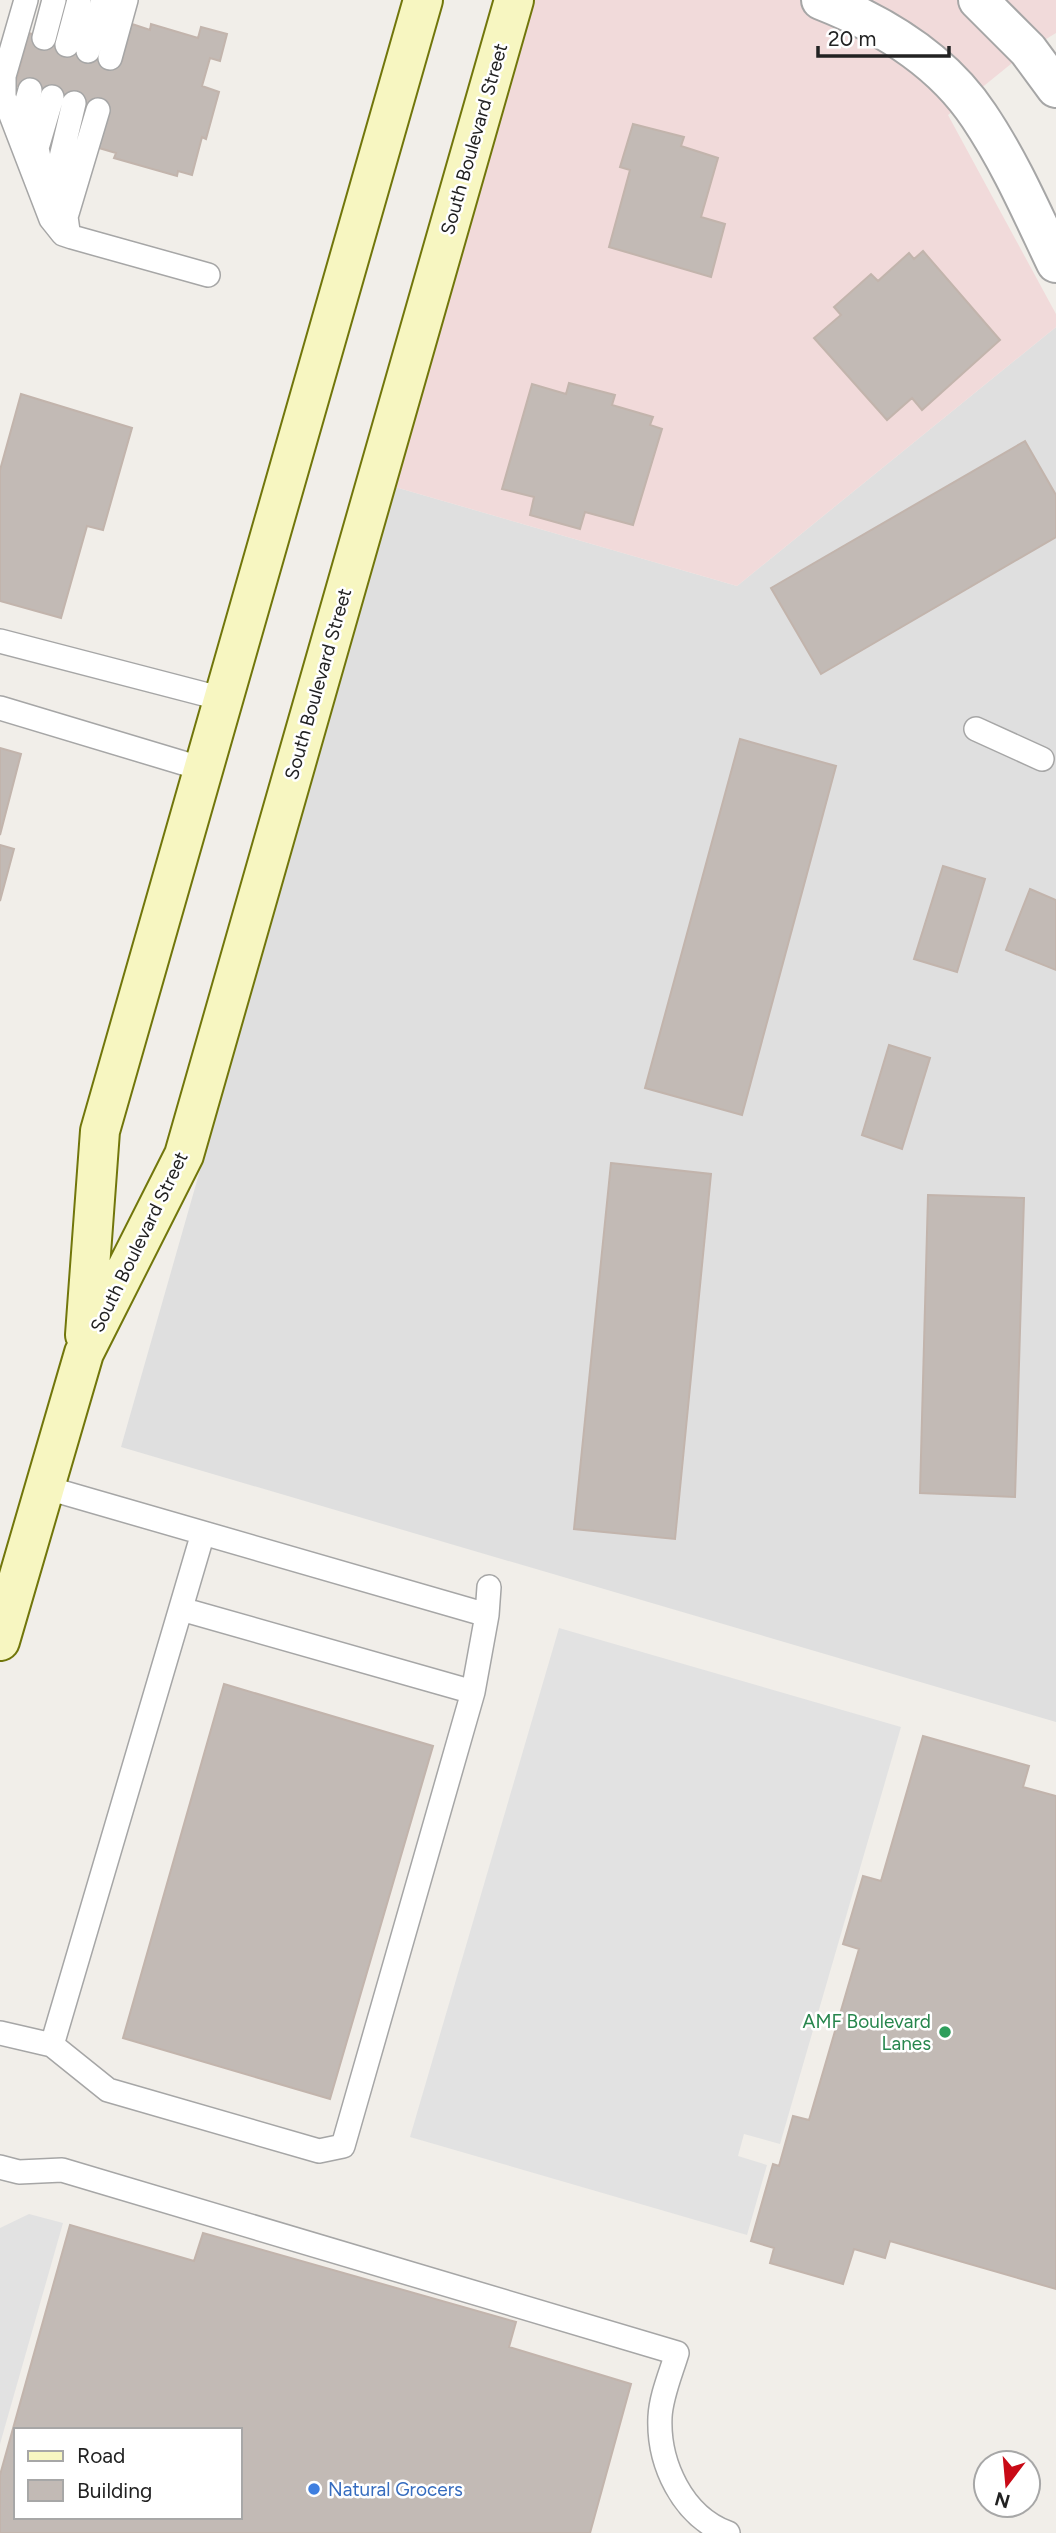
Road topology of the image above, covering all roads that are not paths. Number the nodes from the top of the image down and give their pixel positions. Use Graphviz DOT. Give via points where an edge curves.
graph roads {
  1 [pos="26,0"];
  2 [pos="54,0"];
  3 [pos="79,0"];
  4 [pos="103,0"];
  5 [pos="127,0"];
  6 [pos="423,0"];
  7 [pos="514,0"];
  8 [pos="821,0"];
  9 [pos="978,0"];
  10 [pos="44,38"];
  11 [pos="110,58"];
  12 [pos="1056,88"];
  13 [pos="30,90"];
  14 [pos="52,97"];
  15 [pos="74,103"];
  16 [pos="98,110"];
  17 [pos="72,237"];
  18 [pos="1056,263"];
  19 [pos="208,275"];
  20 [pos="0,641"];
  21 [pos="223,699"];
  22 [pos="0,708"];
  23 [pos="976,729"];
  24 [pos="1042,759"];
  25 [pos="203,769"];
  26 [pos="83,1353"];
  27 [pos="44,1487"];
  28 [pos="203,1533"];
  29 [pos="489,1587"];
  30 [pos="181,1609"];
  31 [pos="487,1615"];
  32 [pos="0,1641"];
  33 [pos="473,1692"];
  34 [pos="0,2033"];
  35 [pos="52,2045"];
  36 [pos="0,2167"];
  37 [pos="728,2533"];
  1 -- 17 [label="lane" via="4,76 4,97 51,219"];
  2 -- 10 [label="lane"];
  3 -- 4 [label="lane" via="77,48"];
  5 -- 11 [label="lane"];
  6 -- 21 [label="main road, South Boulevard Street"];
  7 -- 26 [label="main road, South Boulevard Street" via="184,1155"];
  8 -- 18 [label="street" via="893,34 952,83 978,114 1015,178"];
  9 -- 12 [label="street" via="1028,50"];
  13 -- 17 [label="lane" via="20,125 53,219"];
  14 -- 17 [label="lane" via="37,148 53,211"];
  15 -- 17 [label="lane" via="53,191 56,210"];
  16 -- 17 [label="lane" via="66,217"];
  17 -- 19 [label="lane"];
  20 -- 21 [label="lane"];
  21 -- 25 [label="main road, South Boulevard Street"];
  22 -- 25 [label="lane"];
  23 -- 24 [label="lane"];
  25 -- 26 [label="main road, South Boulevard Street" via="100,1131"];
  26 -- 27 [label="main road, South Boulevard Street"];
  27 -- 28 [label="lane"];
  27 -- 32 [label="main road, South Boulevard Street"];
  28 -- 30 [label="lane"];
  28 -- 31 [label="lane"];
  29 -- 31 [label="lane"];
  30 -- 33 [label="lane"];
  30 -- 35 [label="lane"];
  31 -- 33 [label="lane"];
  33 -- 35 [label="lane" via="343,2146 319,2151 107,2090"];
  34 -- 35 [label="lane"];
  36 -- 37 [label="lane" via="19,2172 62,2169 677,2353 660,2414 666,2462 676,2488 691,2507 713,2528"];
}
